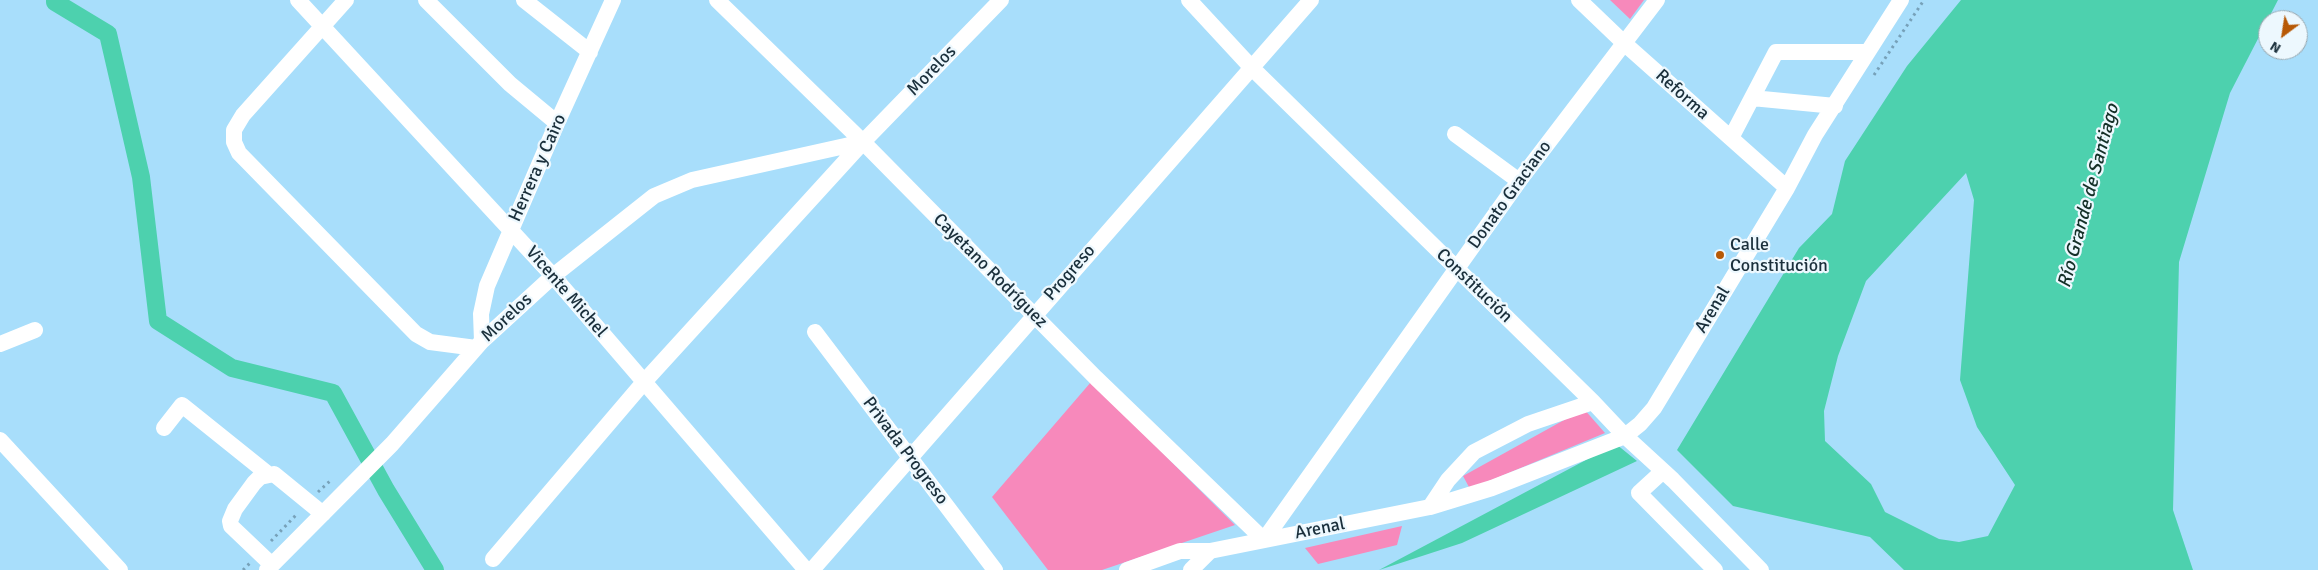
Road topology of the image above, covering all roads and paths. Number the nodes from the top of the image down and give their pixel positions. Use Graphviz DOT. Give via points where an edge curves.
graph roads {
  1 [pos="298,0"];
  2 [pos="346,0"];
  3 [pos="426,0"];
  4 [pos="524,0"];
  5 [pos="613,0"];
  6 [pos="717,0"];
  7 [pos="1000,0"];
  8 [pos="1189,0"];
  9 [pos="1311,0"];
  10 [pos="1579,0"];
  11 [pos="1657,0"];
  12 [pos="1901,0"];
  13 [pos="322,28"];
  14 [pos="1625,44"];
  15 [pos="590,52"];
  16 [pos="1868,52"];
  17 [pos="1251,67"];
  18 [pos="1752,98"];
  19 [pos="1834,106"];
  20 [pos="557,123"];
  21 [pos="1455,134"];
  22 [pos="1731,138"];
  23 [pos="863,142"];
  24 [pos="1519,181"];
  25 [pos="1787,188"];
  26 [pos="511,229"];
  27 [pos="1456,269"];
  28 [pos="553,276"];
  29 [pos="1034,315"];
  30 [pos="35,330"];
  31 [pos="816,332"];
  32 [pos="0,344"];
  33 [pos="479,344"];
  34 [pos="644,382"];
  35 [pos="1593,402"];
  36 [pos="164,428"];
  37 [pos="1625,436"];
  38 [pos="0,440"];
  39 [pos="911,457"];
  40 [pos="1663,471"];
  41 [pos="268,474"];
  42 [pos="1430,507"];
  43 [pos="322,514"];
  44 [pos="1264,540"];
  45 [pos="1210,551"];
  46 [pos="492,559"];
  47 [pos="270,567"];
  48 [pos="120,570"];
  49 [pos="806,570"];
  50 [pos="812,570"];
  51 [pos="995,570"];
  52 [pos="1127,570"];
  53 [pos="1191,570"];
  54 [pos="1715,570"];
  55 [pos="1761,570"];
  1 -- 13 [label="street, Vicente Michel"];
  2 -- 13 [label="street"];
  3 -- 20 [label="street" via="510,84"];
  4 -- 15 [label="street"];
  5 -- 15 [label="street, Herrera y Cairo"];
  6 -- 23 [label="street, Cayetano Rodríguez"];
  7 -- 23 [label="street, Morelos"];
  8 -- 17 [label="street, Constitución"];
  9 -- 17 [label="street, Progreso"];
  10 -- 14 [label="street, Reforma"];
  11 -- 14 [label="street, Donato Graciano"];
  12 -- 16 [label="street, Arenal"];
  13 -- 26 [label="street, Vicente Michel"];
  13 -- 33 [label="street" via="242,115 234,130 234,142 239,153 416,334 430,342"];
  14 -- 22 [label="street, Reforma"];
  14 -- 24 [label="street, Donato Graciano"];
  15 -- 20 [label="street, Herrera y Cairo"];
  16 -- 18 [label="street" via="1776,52"];
  16 -- 19 [label="street, Arenal"];
  17 -- 27 [label="street, Constitución"];
  17 -- 29 [label="street, Progreso"];
  18 -- 19 [label="street"];
  18 -- 22 [label="street"];
  19 -- 25 [label="street, Arenal"];
  20 -- 26 [label="street, Herrera y Cairo"];
  21 -- 24 [label="street"];
  22 -- 25 [label="street, Reforma"];
  23 -- 28 [label="street, Morelos" via="692,180 654,196"];
  23 -- 29 [label="street, Cayetano Rodríguez"];
  23 -- 34 [label="street, Morelos"];
  24 -- 27 [label="street, Donato Graciano"];
  25 -- 37 [label="street, Arenal" via="1654,408"];
  26 -- 28 [label="street, Vicente Michel"];
  26 -- 33 [label="street, Herrera y Cairo" via="487,286"];
  27 -- 35 [label="street, Constitución"];
  27 -- 44 [label="street, Donato Graciano"];
  28 -- 33 [label="street, Morelos"];
  28 -- 34 [label="street, Vicente Michel"];
  29 -- 39 [label="street, Progreso"];
  29 -- 44 [label="street, Cayetano Rodríguez"];
  30 -- 32 [label="street"];
  31 -- 39 [label="street, Privada Progreso"];
  33 -- 43 [label="street, Morelos" via="392,444"];
  34 -- 46 [label="street, Morelos"];
  34 -- 49 [label="street, Vicente Michel"];
  35 -- 37 [label="street, Constitución"];
  35 -- 42 [label="street" via="1528,424 1474,452 1448,480"];
  36 -- 41 [label="street" via="182,405"];
  37 -- 40 [label="street, Constitución"];
  37 -- 42 [label="street, Arenal" via="1492,488"];
  38 -- 48 [label="street"];
  39 -- 50 [label="street, Progreso"];
  39 -- 51 [label="street, Privada Progreso"];
  40 -- 54 [label="street" via="1638,493"];
  40 -- 55 [label="street, Constitución"];
  41 -- 43 [label="street" via="279,477"];
  41 -- 47 [label="street" via="254,483 230,521 235,531"];
  42 -- 44 [label="street, Arenal"];
  43 -- 47 [label="street, Morelos"];
  44 -- 45 [label="street, Arenal"];
  45 -- 52 [label="street, Arenal" via="1180,551"];
  45 -- 53 [label="street"];
}
